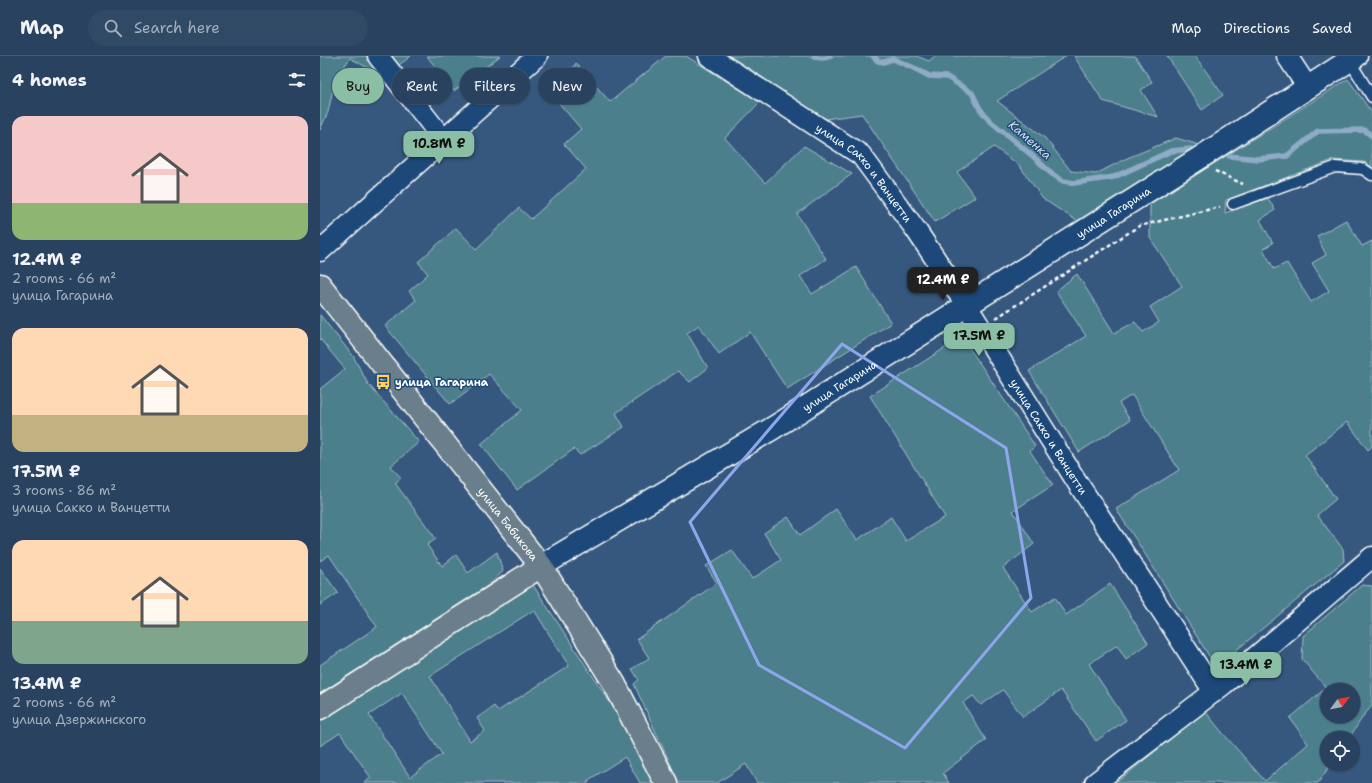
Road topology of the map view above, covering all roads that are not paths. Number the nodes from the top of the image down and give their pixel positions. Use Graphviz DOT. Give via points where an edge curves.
graph roads {
  1 [pos="378,56"];
  2 [pos="537,56"];
  3 [pos="709,56"];
  4 [pos="1287,56"];
  5 [pos="1352,58"];
  6 [pos="1308,88"];
  7 [pos="1372,97"];
  8 [pos="443,140"];
  9 [pos="1372,175"];
  10 [pos="1233,204"];
  11 [pos="320,251"];
  12 [pos="320,285"];
  13 [pos="967,306"];
  14 [pos="1368,565"];
  15 [pos="542,566"];
  16 [pos="1214,692"];
  17 [pos="320,708"];
  18 [pos="666,783"];
  19 [pos="1096,783"];
  1 -- 8 [label="street"];
  2 -- 8 [label="street"];
  3 -- 13 [label="street, улица Сакко и Ванцетти" via="861,155"];
  4 -- 6 [label="street"];
  5 -- 6 [label="street, улица Гагарина"];
  5 -- 7 [label="lane"];
  6 -- 13 [label="street, улица Гагарина"];
  8 -- 11 [label="street"];
  9 -- 10 [label="lane" via="1363,169 1335,167"];
  12 -- 15 [label="main road, улица Бабикова"];
  13 -- 15 [label="street, улица Гагарина" via="773,428"];
  13 -- 16 [label="street, улица Сакко и Ванцетти" via="1077,482"];
  14 -- 16 [label="street"];
  15 -- 17 [label="main road, улица Гагарина"];
  15 -- 18 [label="main road, улица Бабикова" via="614,684"];
  16 -- 19 [label="street"];
}
